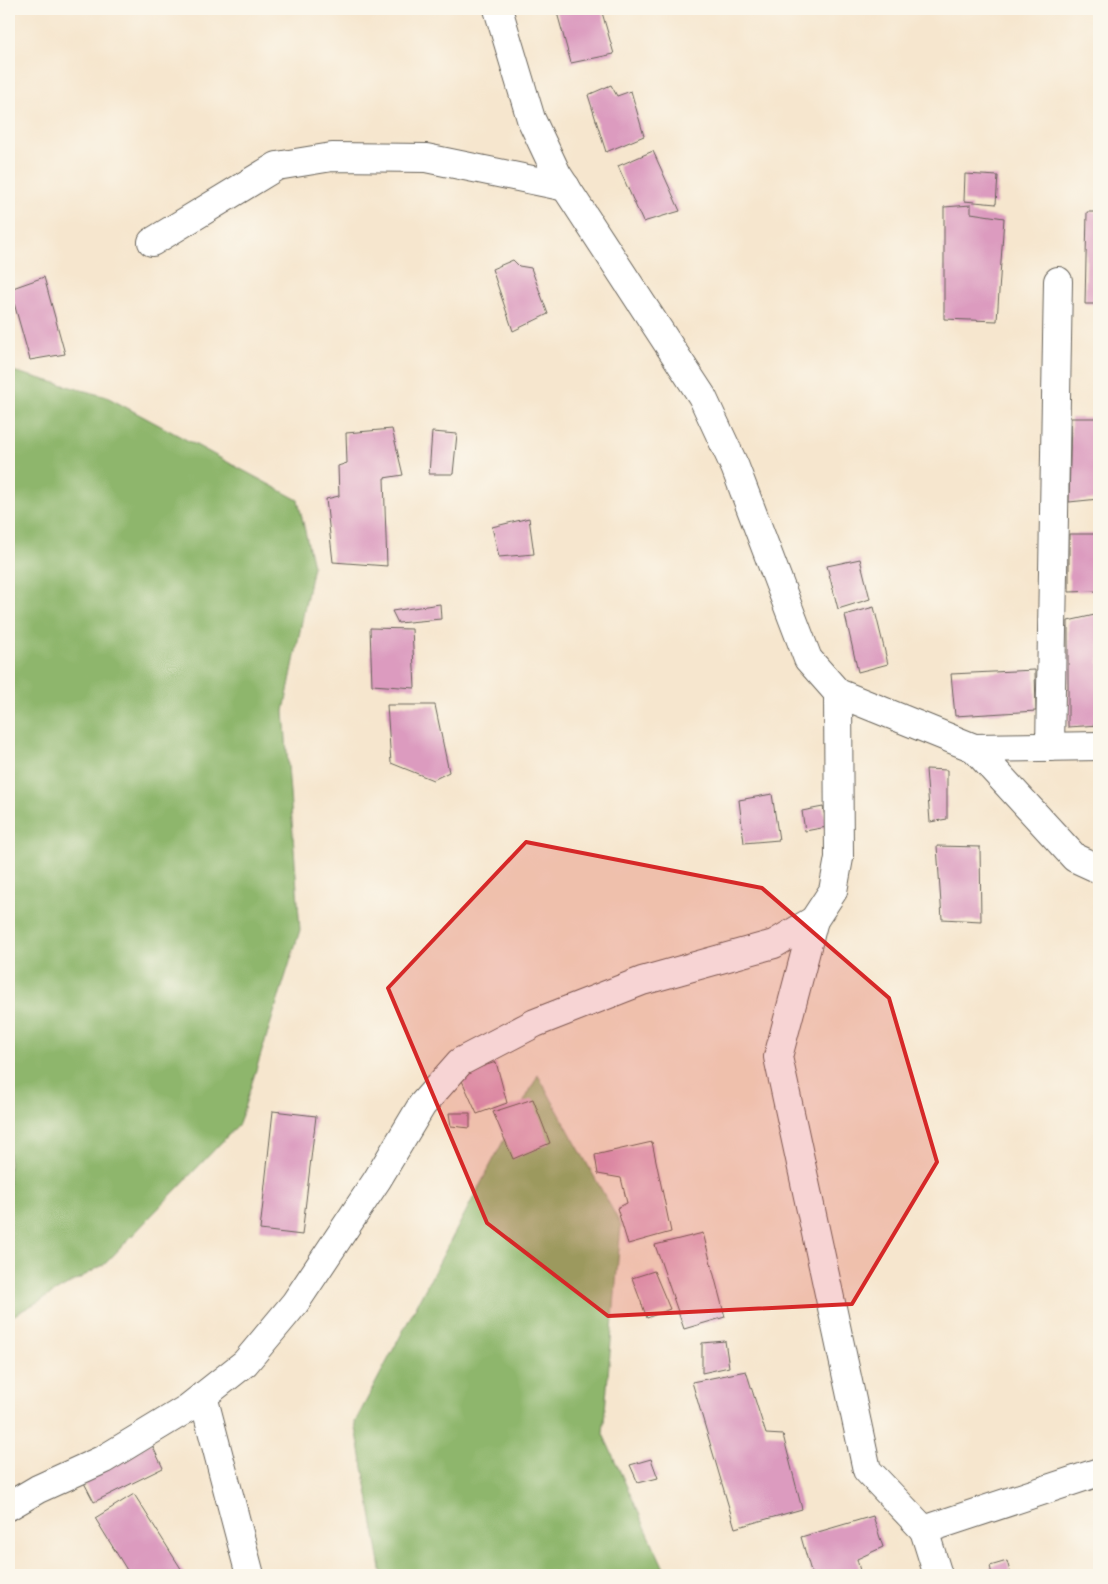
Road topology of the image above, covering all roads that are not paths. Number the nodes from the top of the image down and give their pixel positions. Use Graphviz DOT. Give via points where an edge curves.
graph roads {
  1 [pos="498,9"];
  2 [pos="566,187"];
  3 [pos="152,242"];
  4 [pos="1058,281"];
  5 [pos="838,693"];
  6 [pos="1099,746"];
  7 [pos="1050,747"];
  8 [pos="974,748"];
  9 [pos="1099,869"];
  10 [pos="814,920"];
  11 [pos="203,1396"];
  12 [pos="1099,1472"];
  13 [pos="9,1506"];
  14 [pos="924,1530"];
  15 [pos="250,1575"];
  16 [pos="938,1575"];
  1 -- 2 [label="street" via="531,120"];
  2 -- 3 [label="street" via="426,158 332,157 277,166"];
  2 -- 5 [label="street" via="702,396 735,467 808,659"];
  4 -- 7 [label="street"];
  5 -- 8 [label="street"];
  5 -- 10 [label="street" via="840,858 833,891"];
  6 -- 7 [label="street"];
  7 -- 8 [label="street"];
  8 -- 9 [label="street" via="1074,858"];
  10 -- 11 [label="street" via="774,944 642,981 535,1023 460,1062 422,1105 377,1180 295,1303 245,1363"];
  10 -- 14 [label="street" via="778,1057 867,1470"];
  11 -- 13 [label="street" via="104,1458"];
  11 -- 15 [label="street"];
  12 -- 14 [label="street"];
  14 -- 16 [label="street"];
}
